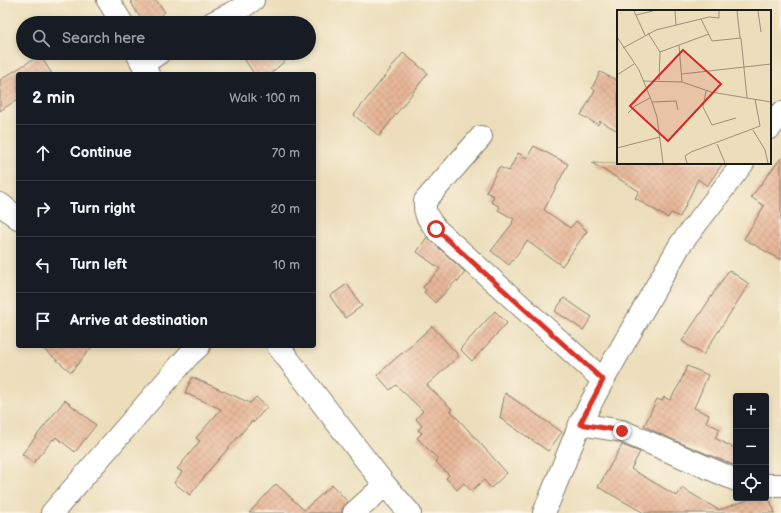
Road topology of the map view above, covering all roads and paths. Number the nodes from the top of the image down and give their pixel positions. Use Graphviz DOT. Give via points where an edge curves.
graph roads {
  1 [pos="108,0"];
  2 [pos="253,0"];
  3 [pos="118,16"];
  4 [pos="226,16"];
  5 [pos="781,113"];
  6 [pos="771,127"];
  7 [pos="481,137"];
  8 [pos="742,164"];
  9 [pos="0,204"];
  10 [pos="16,216"];
  11 [pos="280,348"];
  12 [pos="189,349"];
  13 [pos="603,380"];
  14 [pos="580,424"];
  15 [pos="733,479"];
  16 [pos="385,485"];
  17 [pos="769,485"];
  18 [pos="781,485"];
  19 [pos="52,513"];
  20 [pos="354,513"];
  21 [pos="410,513"];
  22 [pos="544,513"];
  1 -- 3 [label="street"];
  2 -- 4 [label="street"];
  5 -- 6 [label="street"];
  7 -- 13 [label="street" via="425,201 426,215 436,229"];
  8 -- 13 [label="street" via="680,245"];
  9 -- 10 [label="street"];
  11 -- 16 [label="street"];
  12 -- 19 [label="street"];
  13 -- 14 [label="street"];
  14 -- 15 [label="street" via="622,431"];
  14 -- 22 [label="street"];
  16 -- 20 [label="street"];
  16 -- 21 [label="street"];
  17 -- 18 [label="street"];
}
